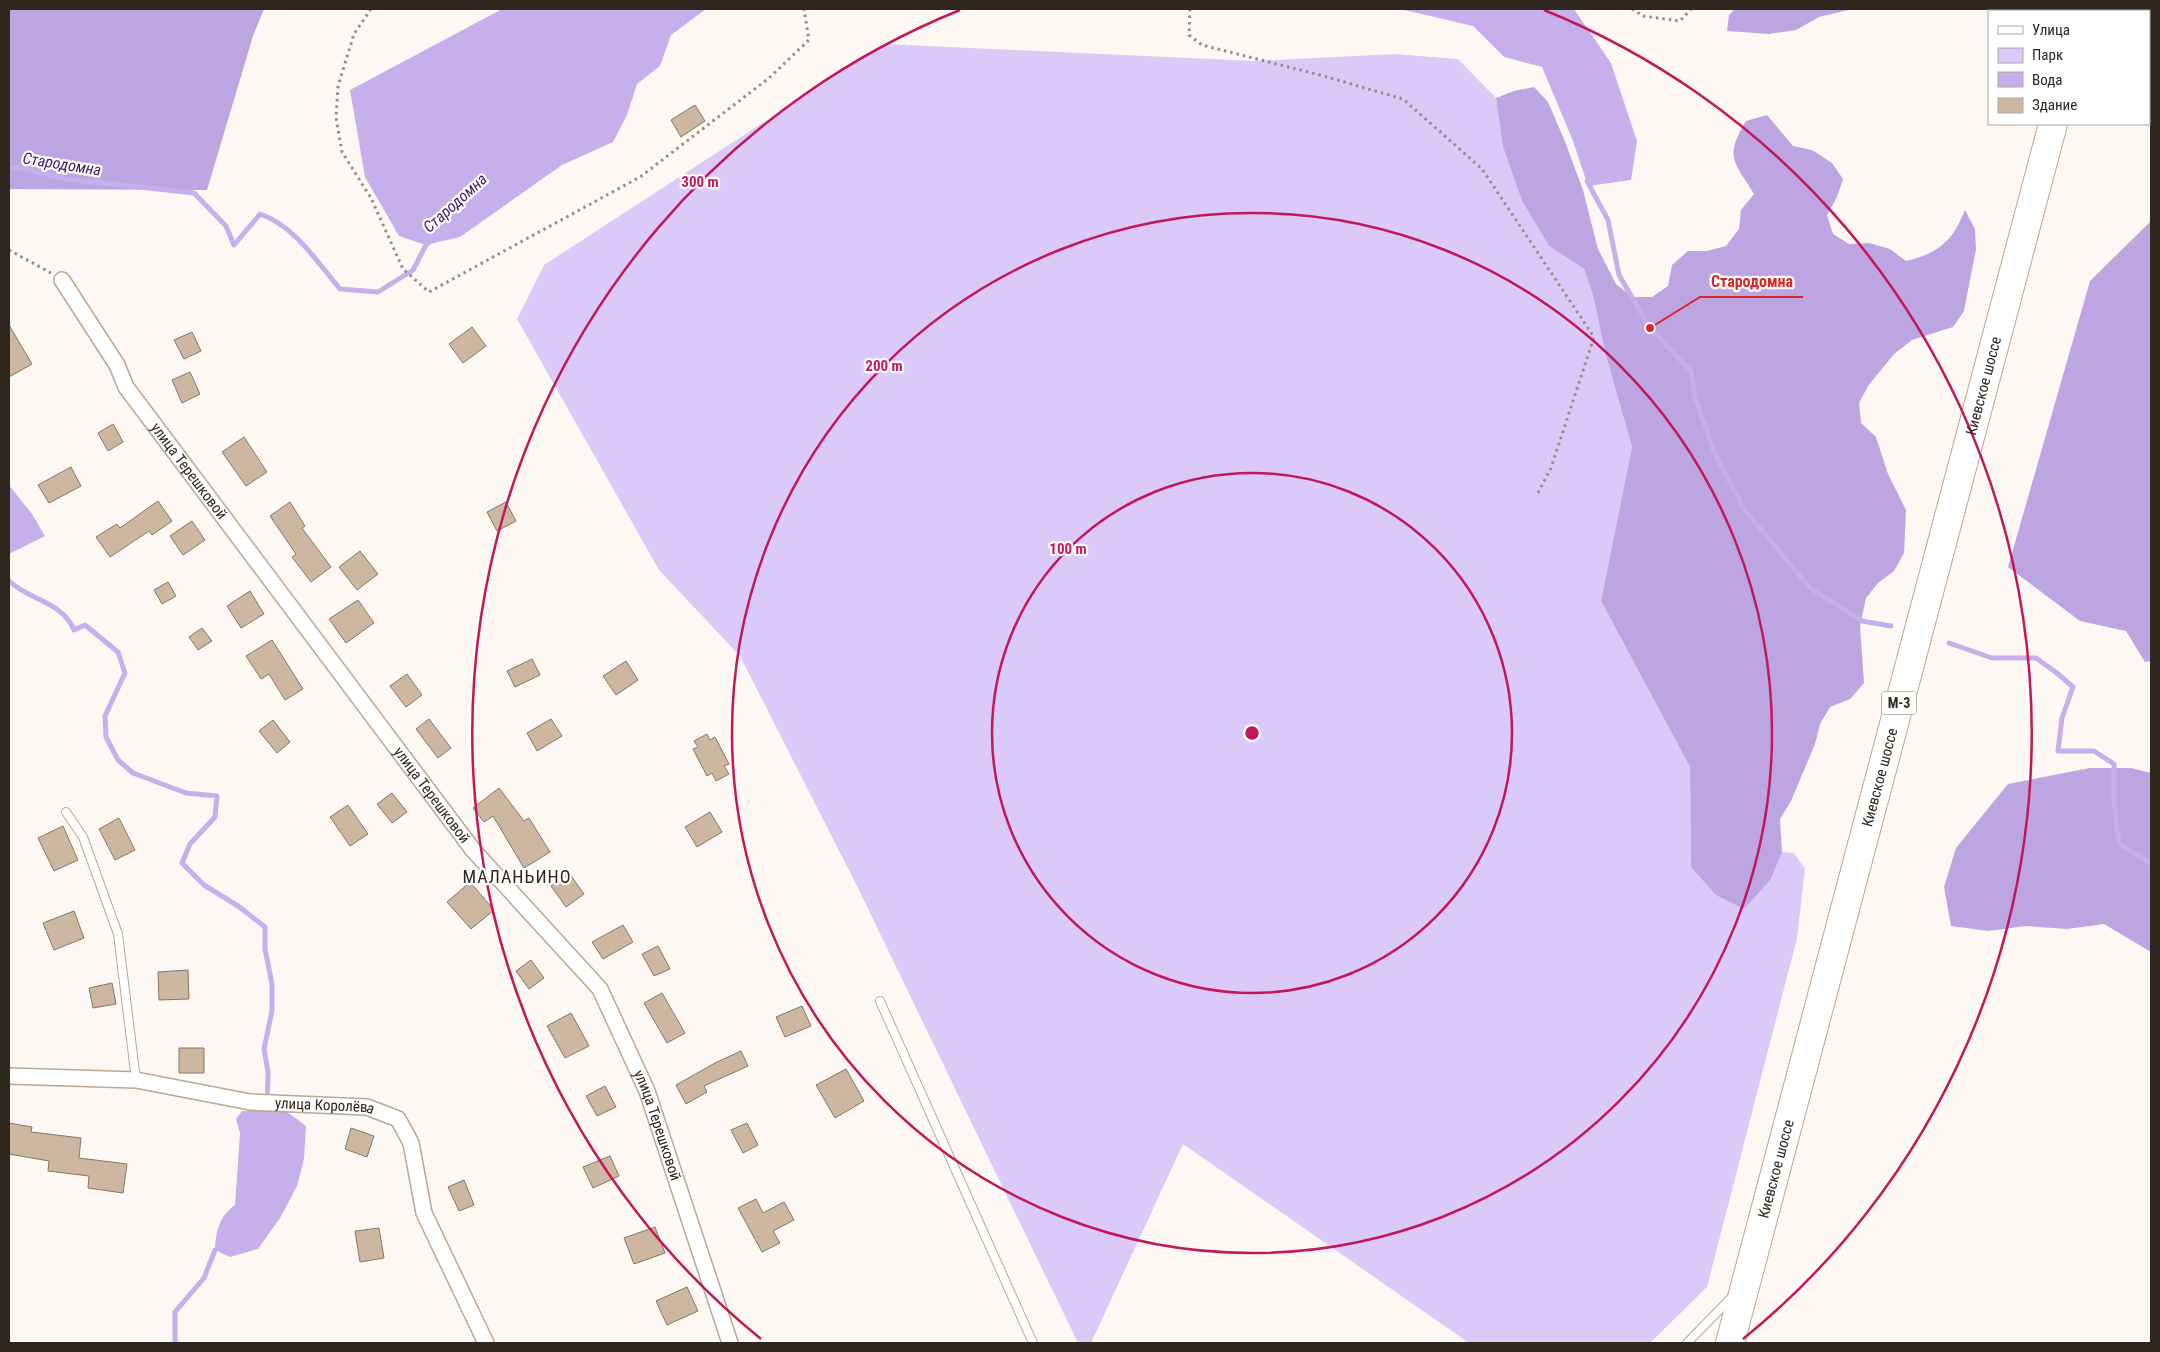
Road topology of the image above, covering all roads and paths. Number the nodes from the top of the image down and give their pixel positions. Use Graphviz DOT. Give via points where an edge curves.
graph roads {
  1 [pos="371,9"];
  2 [pos="804,9"];
  3 [pos="1190,9"];
  4 [pos="1632,9"];
  5 [pos="1691,9"];
  6 [pos="2053,125"];
  7 [pos="9,250"];
  8 [pos="62,280"];
  9 [pos="1538,493"];
  10 [pos="66,812"];
  11 [pos="880,1001"];
  12 [pos="9,1076"];
  13 [pos="136,1080"];
  14 [pos="1746,1283"];
  15 [pos="486,1343"];
  16 [pos="730,1343"];
  17 [pos="1033,1343"];
  18 [pos="1687,1343"];
  19 [pos="1730,1343"];
  1 -- 2 [label="path" via="354,34 338,86 336,118 342,152 371,198 403,269 429,292 640,176 769,78 808,40"];
  3 -- 9 [label="path" via="1189,35 1202,45 1403,99 1482,169 1594,337 1552,468"];
  4 -- 5 [label="path" via="1642,16 1680,21"];
  6 -- 14 [label="highway, Киевское шоссе / М-3"];
  7 -- 8 [label="path"];
  8 -- 16 [label="street, улица Терешковой" via="117,365 126,387 473,850 600,989 647,1091"];
  10 -- 13 [label="lane" via="83,837 118,934"];
  11 -- 17 [label="lane"];
  12 -- 13 [label="street, улица Королёва"];
  13 -- 15 [label="street, улица Королёва" via="250,1102 367,1107 398,1119 411,1143 424,1213"];
  14 -- 18 [label="lane"];
  14 -- 19 [label="highway, Киевское шоссе / М-3"];
}
